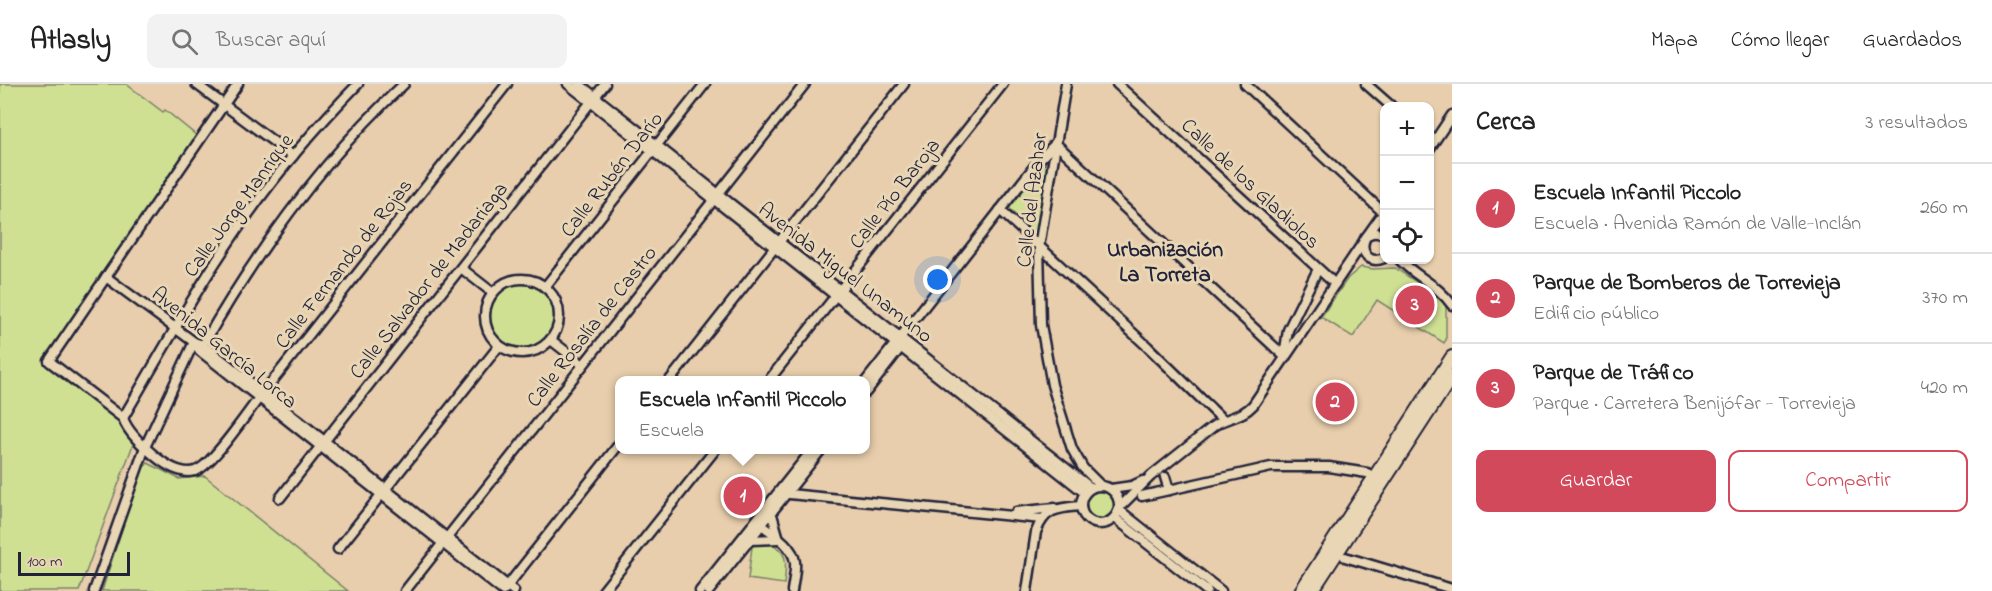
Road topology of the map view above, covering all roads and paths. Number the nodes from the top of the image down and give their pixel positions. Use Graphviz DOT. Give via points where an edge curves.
graph roads {
  1 [pos="196,84"];
  2 [pos="238,84"];
  3 [pos="358,84"];
  4 [pos="404,84"];
  5 [pos="507,84"];
  6 [pos="568,84"];
  7 [pos="579,84"];
  8 [pos="605,84"];
  9 [pos="705,84"];
  10 [pos="805,84"];
  11 [pos="904,84"];
  12 [pos="1003,84"];
  13 [pos="1066,84"];
  14 [pos="1117,84"];
  15 [pos="1245,84"];
  16 [pos="1366,84"];
  17 [pos="593,99"];
  18 [pos="1386,102"];
  19 [pos="224,104"];
  20 [pos="1452,115"];
  21 [pos="1434,140"];
  22 [pos="1055,143"];
  23 [pos="655,148"];
  24 [pos="293,156"];
  25 [pos="716,196"];
  26 [pos="1000,210"];
  27 [pos="1382,210"];
  28 [pos="1380,218"];
  29 [pos="1380,234"];
  30 [pos="1365,239"];
  31 [pos="777,245"];
  32 [pos="1039,247"];
  33 [pos="1378,259"];
  34 [pos="1404,264"];
  35 [pos="1407,267"];
  36 [pos="460,268"];
  37 [pos="1318,269"];
  38 [pos="1341,275"];
  39 [pos="106,277"];
  40 [pos="1335,284"];
  41 [pos="545,287"];
  42 [pos="1442,291"];
  43 [pos="493,293"];
  44 [pos="838,293"];
  45 [pos="1452,294"];
  46 [pos="1452,305"];
  47 [pos="175,328"];
  48 [pos="551,340"];
  49 [pos="899,342"];
  50 [pos="199,346"];
  51 [pos="499,346"];
  52 [pos="1284,356"];
  53 [pos="1452,357"];
  54 [pos="583,365"];
  55 [pos="674,376"];
  56 [pos="773,376"];
  57 [pos="870,376"];
  58 [pos="1452,376"];
  59 [pos="870,386"];
  60 [pos="261,396"];
  61 [pos="123,418"];
  62 [pos="1223,420"];
  63 [pos="322,443"];
  64 [pos="145,447"];
  65 [pos="615,450"];
  66 [pos="712,454"];
  67 [pos="809,454"];
  68 [pos="817,454"];
  69 [pos="1367,473"];
  70 [pos="1151,476"];
  71 [pos="1165,477"];
  72 [pos="1101,486"];
  73 [pos="1111,489"];
  74 [pos="1088,490"];
  75 [pos="1169,490"];
  76 [pos="383,492"];
  77 [pos="782,493"];
  78 [pos="1142,496"];
  79 [pos="280,498"];
  80 [pos="1081,506"];
  81 [pos="1057,508"];
  82 [pos="771,511"];
  83 [pos="985,512"];
  84 [pos="1118,512"];
  85 [pos="1042,519"];
  86 [pos="759,523"];
  87 [pos="779,539"];
  88 [pos="750,540"];
  89 [pos="445,541"];
  90 [pos="338,549"];
  91 [pos="1345,557"];
  92 [pos="1452,589"];
  93 [pos="507,590"];
  94 [pos="94,591"];
  95 [pos="405,591"];
  96 [pos="603,591"];
  97 [pos="700,591"];
  98 [pos="709,591"];
  99 [pos="792,591"];
  100 [pos="1027,591"];
  101 [pos="1207,591"];
  102 [pos="1221,591"];
  103 [pos="1301,591"];
  104 [pos="1312,591"];
  1 -- 19 [label="street"];
  2 -- 19 [label="street"];
  3 -- 24 [label="street, Calle Jorge Manrique"];
  4 -- 50 [label="street" via="306,190"];
  5 -- 60 [label="street, Calle Fernando de Rojas"];
  6 -- 17 [label="street, Avenida Miguel Unamuno"];
  7 -- 17 [label="street, Avenida Miguel Unamuno"];
  8 -- 17 [label="street, Calle Salvador de Madariaga"];
  9 -- 23 [label="street, Calle Rubén Darío"];
  10 -- 25 [label="street, Calle Rosalía de Castro"];
  11 -- 31 [label="street"];
  12 -- 44 [label="street, Calle Pío Baroja"];
  13 -- 22 [label="street, Calle del Azahar"];
  14 -- 37 [label="street, Calle de los Gladiolos"];
  15 -- 27 [label="street"];
  16 -- 18 [label="street"];
  17 -- 23 [label="street, Avenida Miguel Unamuno"];
  17 -- 36 [label="street, Calle Salvador de Madariaga"];
  19 -- 24 [label="street"];
  19 -- 39 [label="street"];
  20 -- 21 [label="street"];
  22 -- 26 [label="street"];
  22 -- 32 [label="street, Calle del Azahar"];
  22 -- 52 [label="street"];
  23 -- 25 [label="street, Avenida Miguel Unamuno"];
  23 -- 41 [label="street, Calle Rubén Darío"];
  24 -- 47 [label="street, Calle Jorge Manrique" via="240,225"];
  25 -- 31 [label="street, Avenida Miguel Unamuno"];
  25 -- 54 [label="street, Calle Rosalía de Castro"];
  26 -- 32 [label="street"];
  26 -- 49 [label="street"];
  28 -- 30 [label="street"];
  29 -- 30 [label="street" via="1373,232"];
  30 -- 33 [label="street" via="1365,253"];
  30 -- 38 [label="street"];
  31 -- 44 [label="street, Avenida Miguel Unamuno"];
  31 -- 55 [label="street"];
  32 -- 62 [label="street"];
  32 -- 72 [label="street, Calle del Azahar" via="1041,326 1052,385 1076,457"];
  33 -- 35 [label="street"];
  33 -- 38 [label="street" via="1360,261"];
  34 -- 35 [label="street"];
  35 -- 42 [label="street"];
  36 -- 43 [label="street"];
  36 -- 63 [label="street, Calle Salvador de Madariaga"];
  37 -- 40 [label="street, Calle de los Gladiolos"];
  37 -- 52 [label="street" via="1288,330"];
  38 -- 40 [label="street"];
  39 -- 47 [label="street, Avenida García Lorca"];
  39 -- 61 [label="street" via="48,361"];
  40 -- 52 [label="street"];
  41 -- 43 [label="street" via="530,280 513,280"];
  41 -- 48 [label="street" via="558,308 558,324"];
  42 -- 45 [label="street"];
  42 -- 46 [label="street"];
  43 -- 51 [label="street" via="485,308 485,325"];
  44 -- 49 [label="street, Avenida Miguel Unamuno"];
  44 -- 56 [label="street, Calle Pío Baroja"];
  47 -- 50 [label="street, Avenida García Lorca"];
  47 -- 61 [label="street, Calle Jorge Manrique"];
  48 -- 51 [label="street" via="526,353"];
  48 -- 54 [label="street"];
  49 -- 57 [label="street"];
  49 -- 59 [label="street"];
  49 -- 74 [label="street, Avenida Miguel Unamuno"];
  50 -- 60 [label="street, Avenida García Lorca"];
  50 -- 64 [label="street"];
  51 -- 76 [label="street"];
  52 -- 62 [label="street" via="1247,411"];
  53 -- 103 [label="main road"];
  54 -- 89 [label="street, Calle Rosalía de Castro"];
  58 -- 104 [label="main road"];
  60 -- 63 [label="street, Avenida García Lorca"];
  60 -- 64 [label="street, Calle Fernando de Rojas" via="199,470 175,469"];
  61 -- 64 [label="street"];
  62 -- 70 [label="street"];
  63 -- 76 [label="street, Avenida García Lorca"];
  63 -- 79 [label="street, Calle Salvador de Madariaga"];
  64 -- 94 [label="street"];
  65 -- 93 [label="street"];
  66 -- 96 [label="street"];
  67 -- 77 [label="street"];
  68 -- 77 [label="street"];
  69 -- 75 [label="street" via="1329,467 1271,467"];
  70 -- 73 [label="street" via="1132,486"];
  70 -- 84 [label="street"];
  71 -- 75 [label="street"];
  72 -- 73 [label="street"];
  72 -- 74 [label="street"];
  73 -- 84 [label="street" via="1119,500"];
  74 -- 80 [label="street"];
  75 -- 78 [label="street"];
  76 -- 89 [label="street, Avenida García Lorca"];
  76 -- 90 [label="street"];
  77 -- 82 [label="street"];
  77 -- 83 [label="street"];
  77 -- 86 [label="street"];
  80 -- 81 [label="street"];
  80 -- 84 [label="street" via="1084,516 1103,524"];
  81 -- 83 [label="street"];
  81 -- 85 [label="street"];
  82 -- 86 [label="street"];
  82 -- 87 [label="street"];
  83 -- 85 [label="street"];
  84 -- 101 [label="street"];
  84 -- 102 [label="street"];
  85 -- 100 [label="street" via="1036,532"];
  86 -- 87 [label="street"];
  86 -- 88 [label="street"];
  86 -- 97 [label="street"];
  87 -- 88 [label="street"];
  87 -- 99 [label="street" via="795,559"];
  88 -- 98 [label="street"];
  89 -- 93 [label="street, Avenida García Lorca"];
  89 -- 95 [label="street, Calle Rosalía de Castro"];
  91 -- 92 [label="street"];
}
